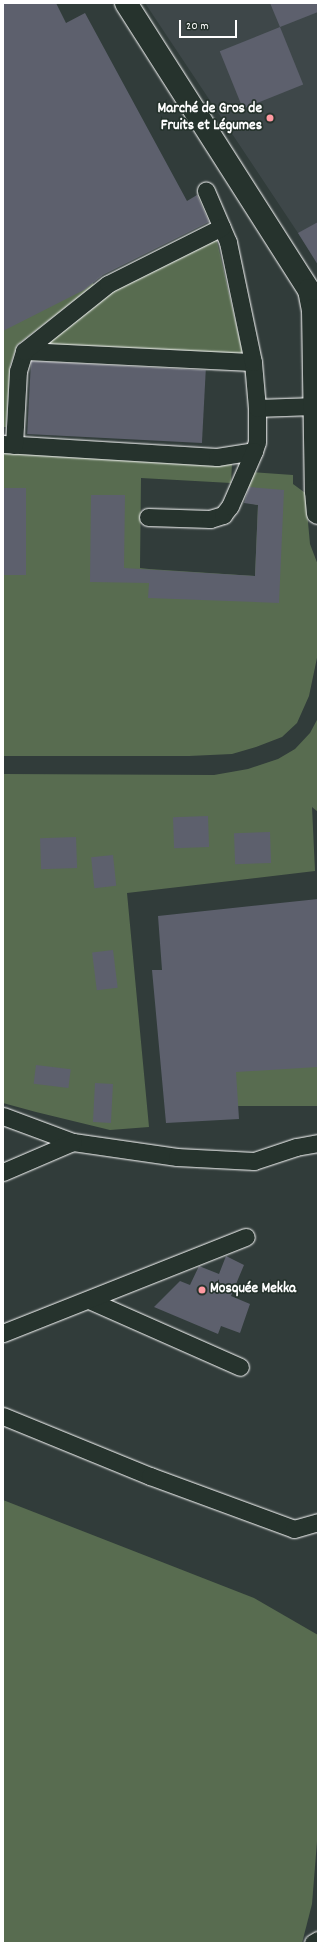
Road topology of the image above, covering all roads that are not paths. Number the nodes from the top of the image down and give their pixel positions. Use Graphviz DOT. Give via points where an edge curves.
graph roads {
  1 [pos="126,3"];
  2 [pos="206,191"];
  3 [pos="222,227"];
  4 [pos="24,351"];
  5 [pos="253,362"];
  6 [pos="314,406"];
  7 [pos="257,408"];
  8 [pos="9,445"];
  9 [pos="254,451"];
  10 [pos="318,513"];
  11 [pos="148,517"];
  12 [pos="3,1116"];
  13 [pos="73,1142"];
  14 [pos="318,1143"];
  15 [pos="3,1172"];
  16 [pos="246,1237"];
  17 [pos="89,1300"];
  18 [pos="3,1333"];
  19 [pos="240,1367"];
  20 [pos="3,1416"];
  21 [pos="318,1522"];
  22 [pos="318,1940"];
  23 [pos="313,1943"];
  1 -- 6 [label="street" via="306,284 313,310"];
  2 -- 3 [label="street"];
  3 -- 4 [label="street" via="108,284"];
  3 -- 5 [label="street" via="228,242"];
  4 -- 5 [label="street"];
  4 -- 8 [label="street" via="18,371"];
  5 -- 7 [label="street"];
  6 -- 7 [label="street"];
  6 -- 10 [label="street"];
  7 -- 9 [label="street" via="257,442"];
  8 -- 9 [label="street" via="217,456"];
  9 -- 11 [label="street" via="230,506 223,516 210,519"];
  12 -- 13 [label="street"];
  13 -- 14 [label="street" via="177,1157 254,1161 296,1147"];
  13 -- 15 [label="street"];
  16 -- 17 [label="street"];
  17 -- 18 [label="street"];
  17 -- 19 [label="street"];
  20 -- 21 [label="street" via="150,1476 294,1529"];
  22 -- 23 [label="street"];
}
